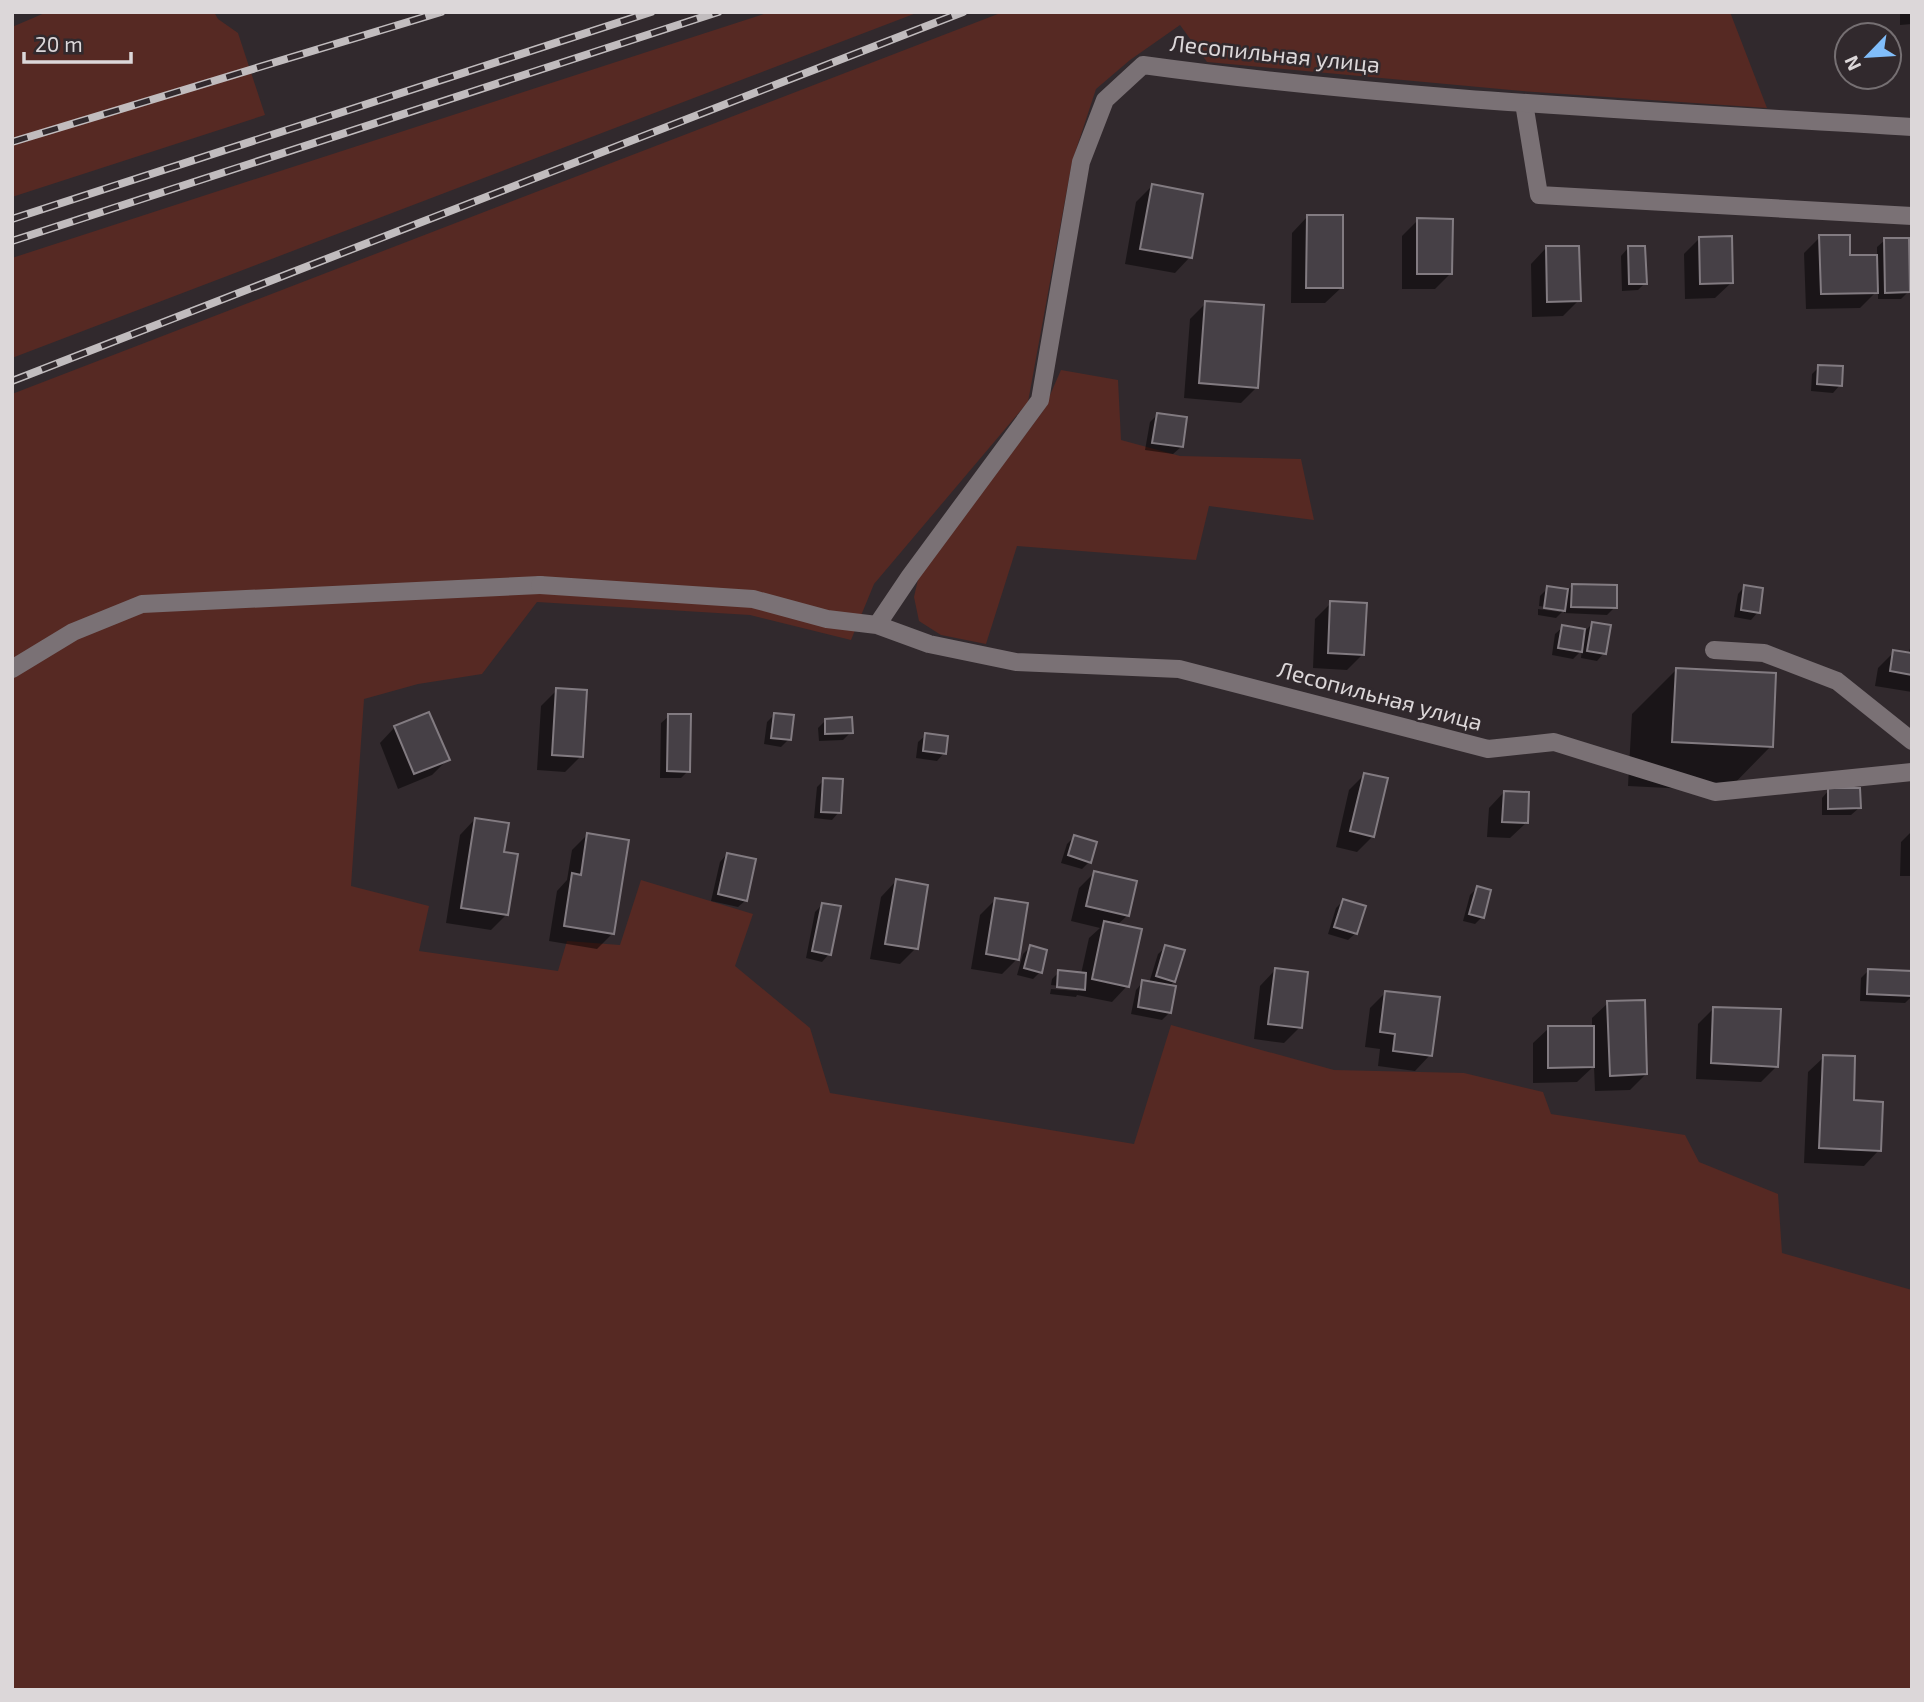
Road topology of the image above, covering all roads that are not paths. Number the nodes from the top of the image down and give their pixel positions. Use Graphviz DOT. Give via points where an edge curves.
graph roads {
  1 [pos="1524,103"];
  2 [pos="1912,127"];
  3 [pos="1912,216"];
  4 [pos="877,625"];
  5 [pos="1714,650"];
  6 [pos="12,669"];
  7 [pos="1912,741"];
  8 [pos="1912,772"];
  1 -- 2 [label="street, Лесопильная улица"];
  1 -- 3 [label="street" via="1539,195"];
  1 -- 4 [label="street, Лесопильная улица" via="1143,65 1105,100 1081,162 1040,400"];
  4 -- 6 [label="street, Лесопильная улица" via="827,619 753,599 540,585 142,604 73,632"];
  4 -- 8 [label="street, Лесопильная улица" via="929,644 1016,662 1179,669 1488,749 1554,742 1716,792"];
  5 -- 7 [label="street" via="1764,653 1838,681"];
}
